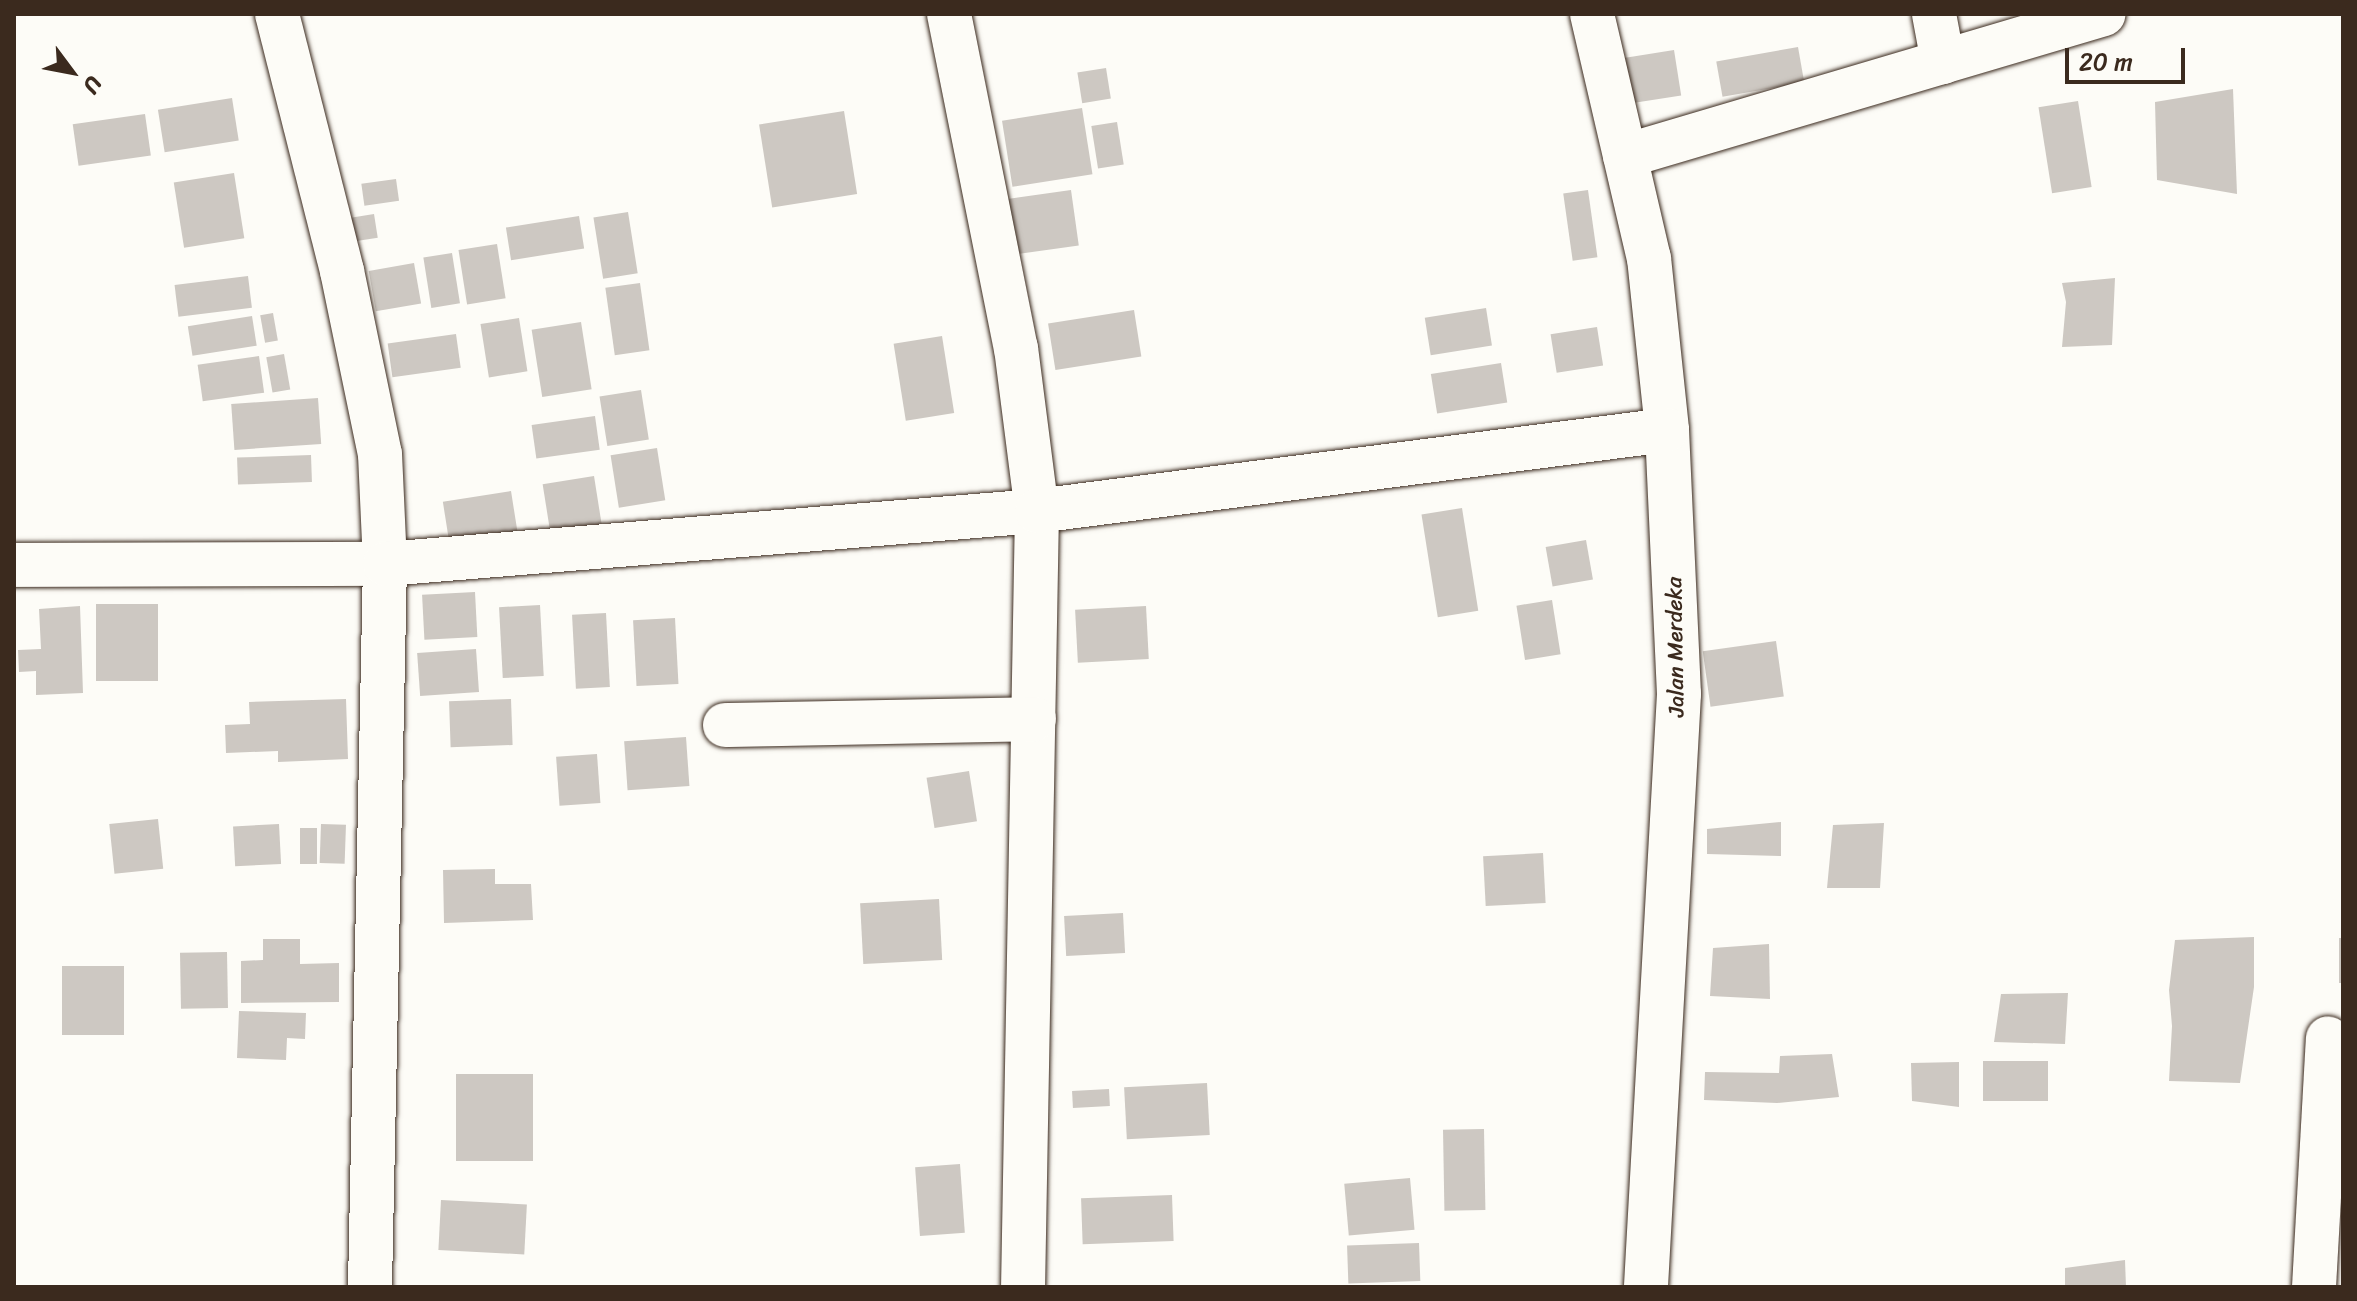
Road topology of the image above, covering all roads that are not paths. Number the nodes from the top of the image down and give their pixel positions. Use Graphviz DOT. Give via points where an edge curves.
graph roads {
  1 [pos="277,14"];
  2 [pos="949,14"];
  3 [pos="1592,14"];
  4 [pos="1934,14"];
  5 [pos="2103,14"];
  6 [pos="1943,62"];
  7 [pos="1625,156"];
  8 [pos="1667,430"];
  9 [pos="1037,511"];
  10 [pos="385,564"];
  11 [pos="14,565"];
  12 [pos="1034,719"];
  13 [pos="725,725"];
  14 [pos="2328,1038"];
  15 [pos="370,1287"];
  16 [pos="1023,1287"];
  17 [pos="1646,1287"];
  18 [pos="2314,1287"];
  1 -- 10 [label="street" via="342,271 380,454"];
  2 -- 9 [label="street" via="1016,348"];
  3 -- 7 [label="street, Jalan Merdeka"];
  4 -- 6 [label="street"];
  5 -- 6 [label="street"];
  6 -- 7 [label="street"];
  7 -- 8 [label="street, Jalan Merdeka" via="1649,258"];
  8 -- 9 [label="street"];
  8 -- 17 [label="street, Jalan Merdeka" via="1679,694"];
  9 -- 10 [label="street"];
  9 -- 12 [label="street"];
  10 -- 11 [label="street"];
  10 -- 15 [label="street"];
  12 -- 13 [label="street"];
  12 -- 16 [label="street"];
  14 -- 18 [label="street"];
}
